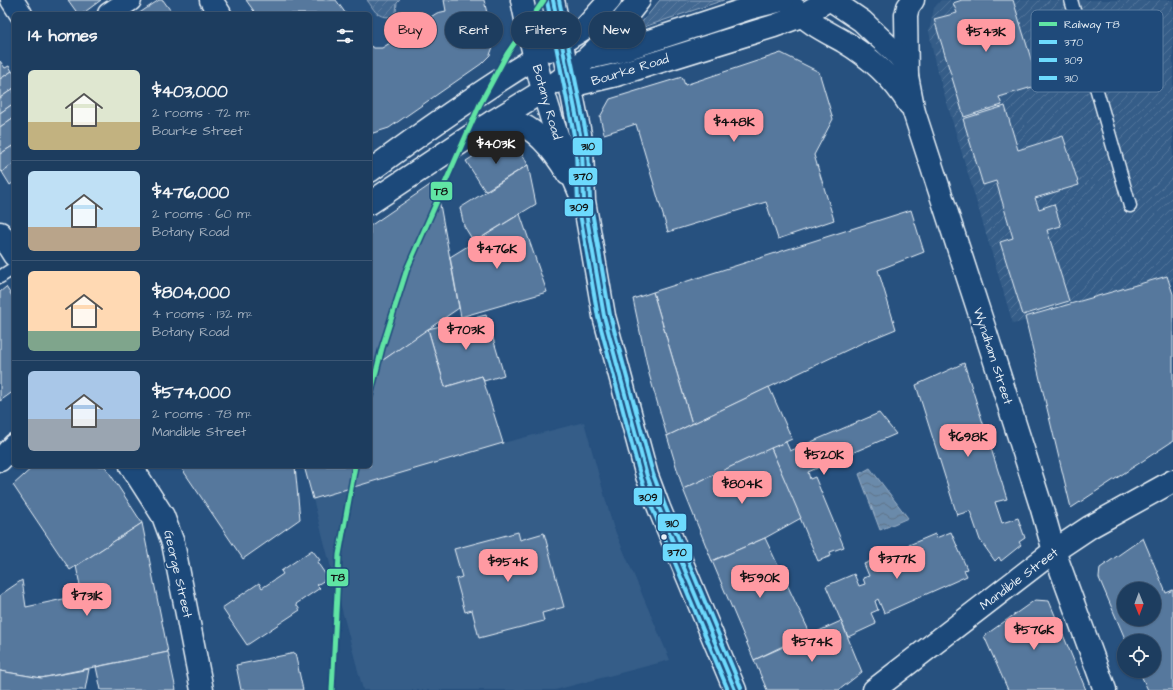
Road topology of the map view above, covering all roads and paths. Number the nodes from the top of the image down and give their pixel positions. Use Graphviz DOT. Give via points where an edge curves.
graph roads {
  1 [pos="12,0"];
  2 [pos="130,0"];
  3 [pos="210,0"];
  4 [pos="522,0"];
  5 [pos="553,0"];
  6 [pos="610,0"];
  7 [pos="639,0"];
  8 [pos="782,0"];
  9 [pos="785,0"];
  10 [pos="828,0"];
  11 [pos="831,0"];
  12 [pos="913,0"];
  13 [pos="1071,0"];
  14 [pos="1074,10"];
  15 [pos="20,12"];
  16 [pos="112,12"];
  17 [pos="219,12"];
  18 [pos="801,16"];
  19 [pos="535,58"];
  20 [pos="588,58"];
  21 [pos="566,66"];
  22 [pos="907,76"];
  23 [pos="543,91"];
  24 [pos="1097,92"];
  25 [pos="914,112"];
  26 [pos="492,122"];
  27 [pos="372,170"];
  28 [pos="584,201"];
  29 [pos="372,202"];
  30 [pos="1130,206"];
  31 [pos="0,233"];
  32 [pos="12,252"];
  33 [pos="12,269"];
  34 [pos="0,277"];
  35 [pos="12,433"];
  36 [pos="0,442"];
  37 [pos="12,447"];
  38 [pos="0,460"];
  39 [pos="132,468"];
  40 [pos="1173,481"];
  41 [pos="1054,551"];
  42 [pos="202,690"];
  43 [pos="735,690"];
  44 [pos="874,690"];
  45 [pos="1105,690"];
  1 -- 15 [label="main road"];
  2 -- 16 [label="main road"];
  3 -- 17 [label="main road"];
  4 -- 19 [label="main road, Botany Road"];
  5 -- 21 [label="main road, Botany Road"];
  6 -- 21 [label="main road" via="585,28"];
  7 -- 20 [label="main road"];
  8 -- 20 [label="main road, Bourke Road" via="619,51"];
  9 -- 18 [label="main road, Wyndham Street"];
  10 -- 18 [label="main road, Bourke Road"];
  11 -- 22 [label="main road, Wyndham Street" via="862,21 894,50 903,62"];
  12 -- 22 [label="main road" via="906,15"];
  13 -- 14 [label="lane"];
  18 -- 21 [label="main road, Bourke Road" via="616,75"];
  18 -- 25 [label="main road, Wyndham Street" via="858,51 878,67 895,83"];
  19 -- 21 [label="main road"];
  19 -- 23 [label="main road, Botany Road"];
  19 -- 27 [label="main road" via="452,111"];
  20 -- 21 [label="main road, Bourke Road"];
  21 -- 23 [label="main road, Bourke Road"];
  21 -- 28 [label="main road, Botany Road" via="582,150"];
  22 -- 25 [label="main road, Wyndham Street"];
  23 -- 26 [label="main road"];
  23 -- 28 [label="main road, Botany Road" via="563,154"];
  24 -- 30 [label="lane"];
  25 -- 41 [label="main road, Wyndham Street"];
  26 -- 28 [label="main road" via="513,122 536,135 557,158"];
  26 -- 29 [label="main road"];
  28 -- 43 [label="main road, Botany Road" via="604,316 647,476"];
  31 -- 32 [label="main road"];
  33 -- 34 [label="lane"];
  35 -- 36 [label="main road"];
  37 -- 38 [label="main road"];
  39 -- 42 [label="main road, George Street" via="163,516 170,534"];
  40 -- 41 [label="main road, Mandible Street" via="1090,526"];
  41 -- 44 [label="main road, Mandible Street"];
  41 -- 45 [label="main road, Wyndham Street"];
}
